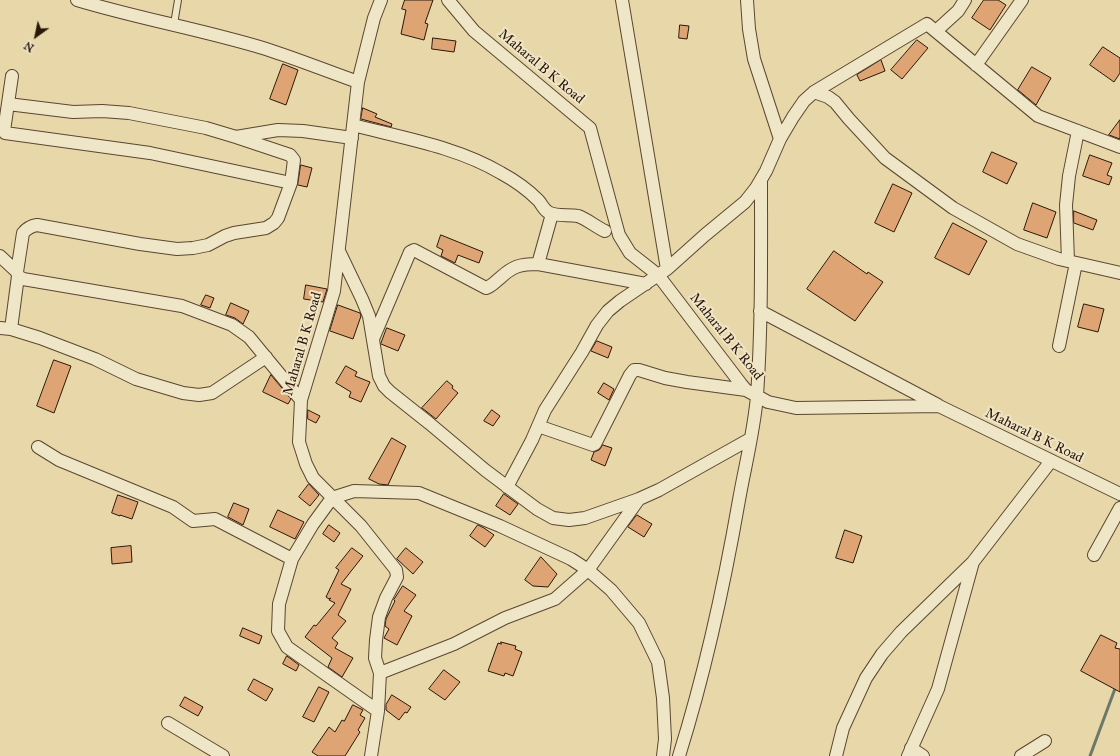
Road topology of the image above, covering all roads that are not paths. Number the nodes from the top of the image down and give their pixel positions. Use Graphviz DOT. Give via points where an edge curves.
graph roads {
  1 [pos="77,0"];
  2 [pos="178,0"];
  3 [pos="381,0"];
  4 [pos="448,0"];
  5 [pos="622,0"];
  6 [pos="747,0"];
  7 [pos="965,0"];
  8 [pos="1022,0"];
  9 [pos="174,24"];
  10 [pos="936,31"];
  11 [pos="976,65"];
  12 [pos="12,76"];
  13 [pos="358,82"];
  14 [pos="814,92"];
  15 [pos="8,104"];
  16 [pos="353,125"];
  17 [pos="1078,131"];
  18 [pos="236,137"];
  19 [pos="352,138"];
  20 [pos="780,139"];
  21 [pos="1120,147"];
  22 [pos="761,180"];
  23 [pos="291,183"];
  24 [pos="552,214"];
  25 [pos="604,231"];
  26 [pos="339,250"];
  27 [pos="0,256"];
  28 [pos="1072,262"];
  29 [pos="538,264"];
  30 [pos="663,272"];
  31 [pos="1120,273"];
  32 [pos="18,274"];
  33 [pos="646,284"];
  34 [pos="760,311"];
  35 [pos="5,328"];
  36 [pos="373,339"];
  37 [pos="1059,346"];
  38 [pos="266,357"];
  39 [pos="746,390"];
  40 [pos="756,396"];
  41 [pos="301,400"];
  42 [pos="939,406"];
  43 [pos="538,426"];
  44 [pos="750,439"];
  45 [pos="38,447"];
  46 [pos="1051,460"];
  47 [pos="507,487"];
  48 [pos="1120,494"];
  49 [pos="332,498"];
  50 [pos="639,499"];
  51 [pos="1120,508"];
  52 [pos="1094,555"];
  53 [pos="292,559"];
  54 [pos="973,562"];
  55 [pos="588,570"];
  56 [pos="380,673"];
  57 [pos="378,711"];
  58 [pos="168,723"];
  59 [pos="1044,741"];
  60 [pos="910,752"];
  61 [pos="223,756"];
  62 [pos="371,756"];
  63 [pos="663,756"];
  64 [pos="679,756"];
  65 [pos="836,756"];
  66 [pos="923,756"];
  67 [pos="1021,756"];
  1 -- 9 [label="street"];
  2 -- 9 [label="lane"];
  3 -- 13 [label="street, Maharal B K Road"];
  4 -- 30 [label="street, Maharal B K Road" via="474,31 590,128 619,235 630,253"];
  5 -- 30 [label="street"];
  6 -- 20 [label="street" via="754,59"];
  7 -- 10 [label="street" via="958,11"];
  8 -- 11 [label="street"];
  9 -- 13 [label="street" via="266,49"];
  10 -- 11 [label="street"];
  10 -- 14 [label="street" via="927,24"];
  11 -- 17 [label="street" via="1038,116"];
  12 -- 15 [label="street"];
  13 -- 16 [label="street, Maharal B K Road"];
  14 -- 20 [label="street" via="804,101"];
  14 -- 28 [label="street" via="835,102 885,158 953,208 1017,244"];
  15 -- 18 [label="street" via="73,112 129,113 206,128"];
  15 -- 23 [label="street" via="4,131 8,134 150,153"];
  16 -- 19 [label="street, Maharal B K Road"];
  16 -- 24 [label="street" via="434,146 490,166 534,197"];
  17 -- 21 [label="street"];
  17 -- 28 [label="street" via="1066,205"];
  18 -- 19 [label="street" via="278,130"];
  18 -- 23 [label="street" via="290,155 294,160"];
  19 -- 26 [label="street, Maharal B K Road"];
  20 -- 22 [label="street"];
  22 -- 30 [label="street" via="745,202"];
  22 -- 34 [label="street"];
  23 -- 32 [label="street" via="274,223 266,228 234,233 208,245 193,248 177,249 140,244 32,226 23,233"];
  24 -- 25 [label="street" via="578,216"];
  24 -- 29 [label="street"];
  26 -- 36 [label="street" via="369,316"];
  26 -- 41 [label="street, Maharal B K Road" via="334,292"];
  27 -- 32 [label="street"];
  28 -- 31 [label="street"];
  28 -- 37 [label="street"];
  29 -- 33 [label="street"];
  29 -- 36 [label="street" via="524,264 510,269 486,288 417,251 412,251"];
  30 -- 33 [label="street"];
  30 -- 39 [label="street, Maharal B K Road"];
  32 -- 35 [label="street"];
  32 -- 38 [label="street" via="23,279 182,306 232,325 250,337"];
  33 -- 43 [label="street" via="608,310 545,410"];
  34 -- 40 [label="street"];
  34 -- 42 [label="street"];
  35 -- 38 [label="street" via="40,338 136,379 199,395 212,393"];
  36 -- 47 [label="street" via="379,376 384,386"];
  38 -- 41 [label="street"];
  39 -- 40 [label="street, Maharal B K Road"];
  39 -- 43 [label="street" via="687,382 634,370 595,444"];
  40 -- 42 [label="street, Maharal B K Road" via="768,402 796,408"];
  40 -- 44 [label="street"];
  41 -- 49 [label="street, Maharal B K Road" via="299,442 313,478"];
  42 -- 46 [label="street, Maharal B K Road"];
  43 -- 47 [label="street"];
  44 -- 50 [label="street" via="660,490"];
  44 -- 64 [label="street" via="708,652"];
  45 -- 53 [label="street" via="59,460 173,506 193,521 215,520"];
  46 -- 48 [label="street, Maharal B K Road"];
  46 -- 54 [label="street"];
  47 -- 50 [label="street" via="553,518 569,520 585,518"];
  49 -- 53 [label="street"];
  49 -- 55 [label="street" via="354,491 418,493 500,526 571,559"];
  49 -- 56 [label="street, Maharal B K Road" via="361,526 396,570 397,577 379,617 375,658"];
  50 -- 55 [label="street"];
  51 -- 52 [label="street"];
  53 -- 57 [label="street" via="279,604 278,631 287,647"];
  54 -- 60 [label="street" via="938,689"];
  54 -- 65 [label="street" via="882,654 866,678 843,728"];
  55 -- 56 [label="street" via="555,599 505,618 454,644"];
  55 -- 63 [label="street" via="611,590 639,623 658,662 664,705"];
  56 -- 57 [label="street, Maharal B K Road"];
  57 -- 62 [label="street, Maharal B K Road"];
  58 -- 61 [label="street"];
  59 -- 67 [label="street"];
  60 -- 66 [label="street"];
}
